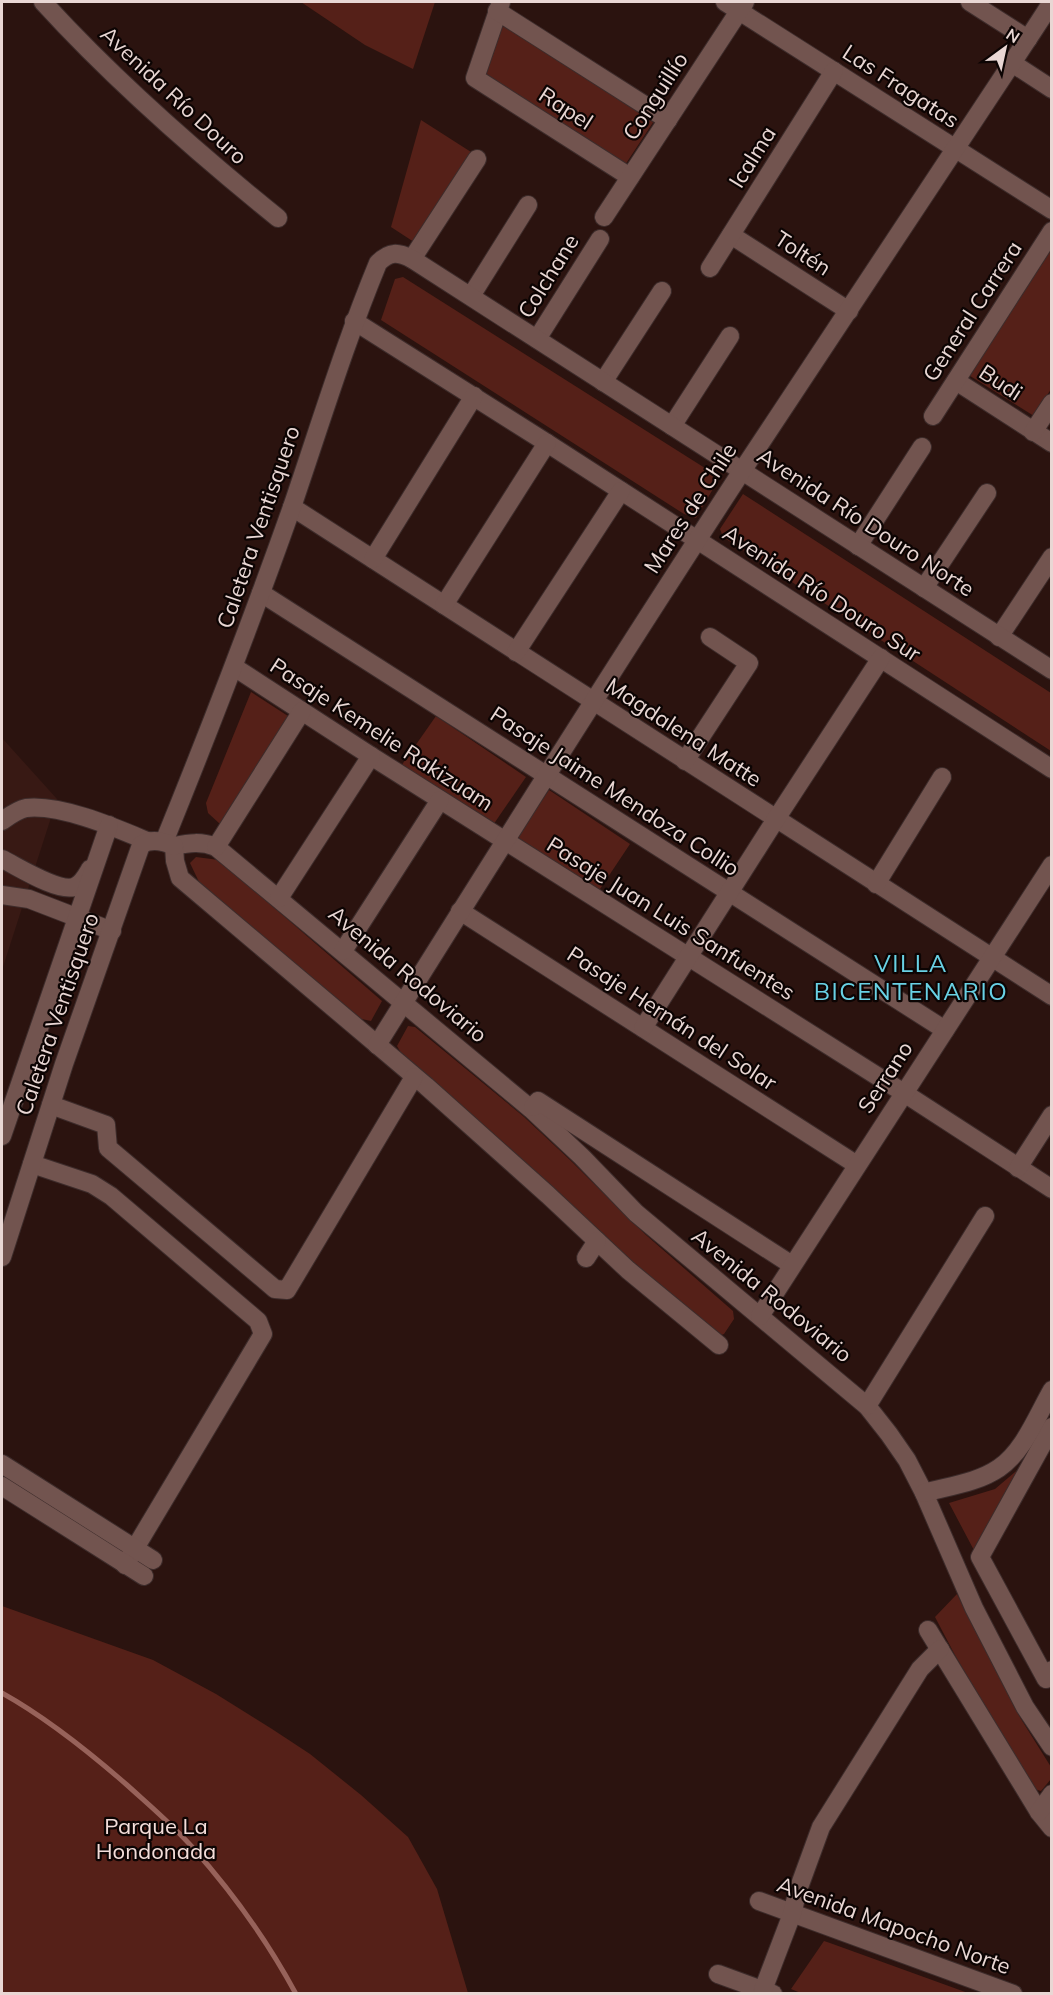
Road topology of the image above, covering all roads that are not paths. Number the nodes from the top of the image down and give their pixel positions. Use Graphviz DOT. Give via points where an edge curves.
graph roads {
  1 [pos="44,2"];
  2 [pos="970,2"];
  3 [pos="1052,2"];
  4 [pos="737,5"];
  5 [pos="499,6"];
  6 [pos="1028,39"];
  7 [pos="1012,63"];
  8 [pos="834,71"];
  9 [pos="1052,88"];
  10 [pos="668,120"];
  11 [pos="957,149"];
  12 [pos="477,159"];
  13 [pos="630,177"];
  14 [pos="528,205"];
  15 [pos="1052,210"];
  16 [pos="604,217"];
  17 [pos="278,218"];
  18 [pos="1052,231"];
  19 [pos="731,235"];
  20 [pos="600,239"];
  21 [pos="412,259"];
  22 [pos="710,268"];
  23 [pos="662,291"];
  24 [pos="471,296"];
  25 [pos="849,311"];
  26 [pos="354,321"];
  27 [pos="730,336"];
  28 [pos="537,339"];
  29 [pos="956,381"];
  30 [pos="603,382"];
  31 [pos="474,396"];
  32 [pos="1052,403"];
  33 [pos="933,416"];
  34 [pos="672,426"];
  35 [pos="1034,432"];
  36 [pos="547,443"];
  37 [pos="1052,443"];
  38 [pos="922,447"];
  39 [pos="742,471"];
  40 [pos="621,491"];
  41 [pos="987,493"];
  42 [pos="292,507"];
  43 [pos="698,541"];
  44 [pos="858,546"];
  45 [pos="1052,557"];
  46 [pos="373,559"];
  47 [pos="924,588"];
  48 [pos="261,592"];
  49 [pos="444,605"];
  50 [pos="710,637"];
  51 [pos="999,637"];
  52 [pos="516,652"];
  53 [pos="881,658"];
  54 [pos="234,667"];
  55 [pos="1052,670"];
  56 [pos="594,702"];
  57 [pos="302,711"];
  58 [pos="371,756"];
  59 [pos="685,761"];
  60 [pos="1052,769"];
  61 [pos="546,776"];
  62 [pos="942,777"];
  63 [pos="440,800"];
  64 [pos="776,819"];
  65 [pos="2,821"];
  66 [pos="109,825"];
  67 [pos="504,840"];
  68 [pos="162,843"];
  69 [pos="216,847"];
  70 [pos="99,855"];
  71 [pos="2,859"];
  72 [pos="1052,865"];
  73 [pos="876,884"];
  74 [pos="729,892"];
  75 [pos="2,895"];
  76 [pos="279,898"];
  77 [pos="460,911"];
  78 [pos="76,917"];
  79 [pos="112,931"];
  80 [pos="343,951"];
  81 [pos="688,957"];
  82 [pos="991,957"];
  83 [pos="1052,996"];
  84 [pos="404,1002"];
  85 [pos="644,1028"];
  86 [pos="945,1029"];
  87 [pos="376,1044"];
  88 [pos="414,1077"];
  89 [pos="904,1093"];
  90 [pos="51,1105"];
  91 [pos="531,1109"];
  92 [pos="1052,1115"];
  93 [pos="2,1136"];
  94 [pos="32,1164"];
  95 [pos="856,1165"];
  96 [pos="1018,1168"];
  97 [pos="1052,1189"];
  98 [pos="985,1216"];
  99 [pos="597,1241"];
  100 [pos="2,1257"];
  101 [pos="586,1258"];
  102 [pos="792,1265"];
  103 [pos="760,1316"];
  104 [pos="719,1345"];
  105 [pos="1050,1397"];
  106 [pos="867,1406"];
  107 [pos="1052,1427"];
  108 [pos="2,1464"];
  109 [pos="2,1486"];
  110 [pos="924,1493"];
  111 [pos="136,1549"];
  112 [pos="153,1560"];
  113 [pos="125,1565"];
  114 [pos="144,1576"];
  115 [pos="928,1630"];
  116 [pos="940,1649"];
  117 [pos="1052,1670"];
  118 [pos="1052,1747"];
  119 [pos="1052,1794"];
  120 [pos="1039,1812"];
  121 [pos="1052,1828"];
  122 [pos="759,1901"];
  123 [pos="792,1914"];
  124 [pos="718,1974"];
  125 [pos="768,1992"];
  126 [pos="1013,1994"];
  1 -- 17 [label="street, Avenida Río Douro" via="144,103"];
  2 -- 6 [label="street"];
  3 -- 6 [label="street, Mares de Chile"];
  4 -- 8 [label="street, Las Fragatas"];
  4 -- 10 [label="street, Conguillío"];
  5 -- 10 [label="street"];
  5 -- 13 [label="street, Rapel" via="475,78"];
  6 -- 7 [label="street, Mares de Chile"];
  7 -- 9 [label="street"];
  7 -- 11 [label="street, Mares de Chile"];
  8 -- 11 [label="street, Las Fragatas"];
  8 -- 19 [label="street, Icalma"];
  10 -- 13 [label="street, Conguillío"];
  11 -- 15 [label="street, Las Fragatas"];
  11 -- 25 [label="street, Mares de Chile"];
  12 -- 21 [label="street"];
  13 -- 16 [label="street, Conguillío"];
  14 -- 24 [label="street"];
  18 -- 29 [label="street, General Carrera"];
  19 -- 22 [label="street, Icalma"];
  19 -- 25 [label="street, Toltén"];
  20 -- 28 [label="street, Colchane"];
  21 -- 24 [label="street, Avenida Río Douro Norte"];
  21 -- 26 [label="street, Caletera Ventisquero" via="393,253 378,263"];
  23 -- 30 [label="street"];
  24 -- 28 [label="street, Avenida Río Douro Norte"];
  25 -- 39 [label="street, Mares de Chile"];
  26 -- 31 [label="street, Avenida Río Douro Sur"];
  26 -- 42 [label="street, Caletera Ventisquero"];
  27 -- 34 [label="street"];
  28 -- 30 [label="street, Avenida Río Douro Norte"];
  29 -- 33 [label="street, General Carrera"];
  29 -- 35 [label="street, Budi"];
  30 -- 34 [label="street, Avenida Río Douro Norte"];
  31 -- 36 [label="street, Avenida Río Douro Sur"];
  31 -- 46 [label="street"];
  32 -- 35 [label="street"];
  34 -- 39 [label="street, Avenida Río Douro Norte"];
  35 -- 37 [label="street, Budi"];
  36 -- 40 [label="street, Avenida Río Douro Sur"];
  36 -- 49 [label="street"];
  38 -- 44 [label="street"];
  39 -- 43 [label="street, Mares de Chile"];
  39 -- 44 [label="street, Avenida Río Douro Norte"];
  40 -- 43 [label="street, Avenida Río Douro Sur"];
  40 -- 52 [label="street"];
  41 -- 47 [label="street"];
  42 -- 46 [label="street, Magdalena Matte"];
  42 -- 48 [label="street, Caletera Ventisquero"];
  43 -- 53 [label="street, Avenida Río Douro Sur"];
  43 -- 56 [label="street, Mares de Chile"];
  44 -- 47 [label="street, Avenida Río Douro Norte"];
  45 -- 51 [label="street"];
  46 -- 49 [label="street, Magdalena Matte"];
  47 -- 51 [label="street, Avenida Río Douro Norte"];
  48 -- 54 [label="street, Caletera Ventisquero"];
  48 -- 61 [label="street, Pasaje Jaime Mendoza Collio"];
  49 -- 52 [label="street, Magdalena Matte"];
  50 -- 59 [label="street" via="749,663"];
  51 -- 55 [label="street, Avenida Río Douro Norte"];
  52 -- 56 [label="street, Magdalena Matte"];
  53 -- 60 [label="street, Avenida Río Douro Sur"];
  53 -- 64 [label="street"];
  54 -- 57 [label="street, Pasaje Kemelie Rakizuam"];
  54 -- 68 [label="street, Caletera Ventisquero"];
  56 -- 59 [label="street, Magdalena Matte"];
  56 -- 61 [label="street, Mares de Chile"];
  57 -- 58 [label="street, Pasaje Kemelie Rakizuam"];
  57 -- 69 [label="street"];
  58 -- 63 [label="street, Pasaje Kemelie Rakizuam"];
  58 -- 76 [label="street"];
  59 -- 64 [label="street, Magdalena Matte"];
  61 -- 67 [label="street, Mares de Chile"];
  61 -- 74 [label="street, Pasaje Jaime Mendoza Collio"];
  62 -- 73 [label="street"];
  63 -- 67 [label="street, Pasaje Kemelie Rakizuam"];
  63 -- 80 [label="street"];
  64 -- 73 [label="street, Magdalena Matte"];
  64 -- 74 [label="street"];
  65 -- 66 [label="street" via="26,808 64,812"];
  66 -- 68 [label="street"];
  66 -- 70 [label="street"];
  67 -- 77 [label="street, Mares de Chile"];
  67 -- 81 [label="street, Pasaje Juan Luis Sanfuentes"];
  68 -- 69 [label="street" via="195,842"];
  68 -- 79 [label="street, Caletera Ventisquero" via="141,845"];
  68 -- 87 [label="street" via="175,861 180,878"];
  69 -- 76 [label="street, Avenida Rodoviario"];
  70 -- 71 [label="street" via="83,881 73,887 47,882"];
  70 -- 78 [label="street"];
  72 -- 82 [label="street, Serrano"];
  73 -- 82 [label="street, Magdalena Matte"];
  74 -- 81 [label="street"];
  74 -- 86 [label="street, Pasaje Jaime Mendoza Collio"];
  75 -- 78 [label="street" via="29,899"];
  76 -- 80 [label="street, Avenida Rodoviario"];
  77 -- 84 [label="street, Mares de Chile"];
  77 -- 85 [label="street, Pasaje Hernán del Solar"];
  78 -- 79 [label="street"];
  78 -- 93 [label="street"];
  79 -- 90 [label="street, Caletera Ventisquero"];
  80 -- 84 [label="street, Avenida Rodoviario"];
  81 -- 85 [label="street"];
  81 -- 89 [label="street, Pasaje Juan Luis Sanfuentes"];
  82 -- 83 [label="street, Magdalena Matte"];
  82 -- 86 [label="street, Serrano"];
  84 -- 87 [label="street, Mares de Chile"];
  84 -- 91 [label="street, Avenida Rodoviario"];
  85 -- 95 [label="street, Pasaje Hernán del Solar"];
  86 -- 89 [label="street, Serrano"];
  87 -- 88 [label="street"];
  88 -- 90 [label="street" via="288,1290 274,1289 108,1148 106,1125"];
  88 -- 99 [label="street"];
  89 -- 95 [label="street, Serrano"];
  89 -- 96 [label="street, Pasaje Juan Luis Sanfuentes"];
  90 -- 94 [label="street, Caletera Ventisquero"];
  91 -- 102 [label="street" via="538,1101"];
  91 -- 103 [label="street, Avenida Rodoviario" via="636,1212"];
  92 -- 96 [label="street"];
  94 -- 100 [label="street, Caletera Ventisquero"];
  94 -- 111 [label="street" via="92,1184 111,1196 258,1321 263,1334"];
  95 -- 102 [label="street, Serrano"];
  96 -- 97 [label="street, Pasaje Juan Luis Sanfuentes"];
  98 -- 106 [label="street"];
  99 -- 101 [label="street"];
  99 -- 104 [label="street"];
  102 -- 103 [label="street, Serrano"];
  103 -- 106 [label="street, Avenida Rodoviario"];
  105 -- 110 [label="street" via="1022,1442 1000,1467 972,1480"];
  106 -- 110 [label="street, Avenida Rodoviario" via="890,1434"];
  107 -- 117 [label="street" via="980,1557 1046,1678"];
  108 -- 111 [label="street"];
  109 -- 113 [label="street"];
  110 -- 118 [label="street, Avenida Rodoviario" via="974,1608 1025,1707"];
  111 -- 112 [label="street"];
  111 -- 113 [label="street"];
  113 -- 114 [label="street"];
  115 -- 116 [label="street"];
  116 -- 120 [label="street"];
  116 -- 123 [label="street" via="920,1669 820,1827"];
  119 -- 120 [label="street"];
  120 -- 121 [label="street"];
  122 -- 123 [label="street, Avenida Mapocho Norte"];
  123 -- 125 [label="street"];
  123 -- 126 [label="street, Avenida Mapocho Norte"];
  124 -- 125 [label="street"];
}
